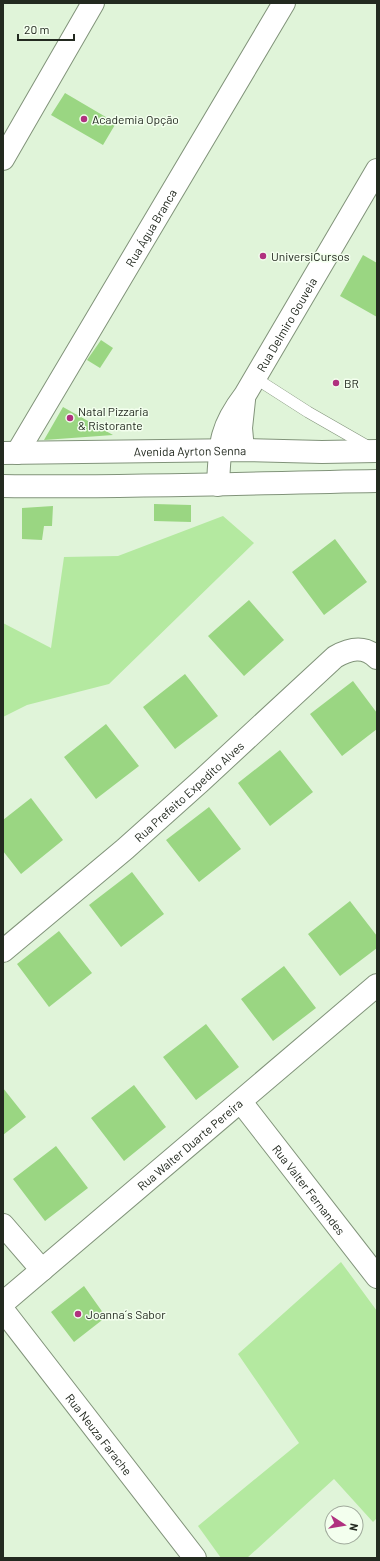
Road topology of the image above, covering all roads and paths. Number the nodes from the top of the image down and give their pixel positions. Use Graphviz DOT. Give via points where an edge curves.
graph roads {
  1 [pos="93,3"];
  2 [pos="284,3"];
  3 [pos="6,149"];
  4 [pos="377,170"];
  5 [pos="250,387"];
  6 [pos="243,450"];
  7 [pos="220,451"];
  8 [pos="376,451"];
  9 [pos="10,453"];
  10 [pos="377,481"];
  11 [pos="3,486"];
  12 [pos="218,486"];
  13 [pos="377,658"];
  14 [pos="3,951"];
  15 [pos="377,985"];
  16 [pos="241,1102"];
  17 [pos="3,1225"];
  18 [pos="42,1270"];
  19 [pos="377,1277"];
  20 [pos="3,1303"];
  21 [pos="3,1310"];
  22 [pos="195,1558"];
  1 -- 3 [label="street"];
  2 -- 9 [label="street, Rua Água Branca"];
  4 -- 5 [label="street, Rua Delmiro Gouveia"];
  5 -- 6 [label="street, Rua Delmiro Gouveia" via="241,428"];
  5 -- 7 [label="street, Rua Delmiro Gouveia" via="228,420"];
  5 -- 8 [label="lane" via="308,412"];
  6 -- 7 [label="street, Avenida Ayrton Senna"];
  6 -- 8 [label="street, Avenida Ayrton Senna"];
  7 -- 9 [label="street, Avenida Ayrton Senna"];
  7 -- 12 [label="street, Rua Delmiro Gouveia"];
  10 -- 12 [label="street"];
  11 -- 12 [label="street"];
  13 -- 14 [label="street, Rua Prefeito Expedito Alves" via="358,649 343,652 335,657 125,849"];
  15 -- 16 [label="street, Rua Walter Duarte Pereira"];
  16 -- 18 [label="street, Rua Walter Duarte Pereira"];
  16 -- 19 [label="street, Rua Valter Fernandes"];
  17 -- 18 [label="street"];
  18 -- 20 [label="street, Rua Walter Duarte Pereira"];
  21 -- 22 [label="street, Rua Neuza Farache"];
}
